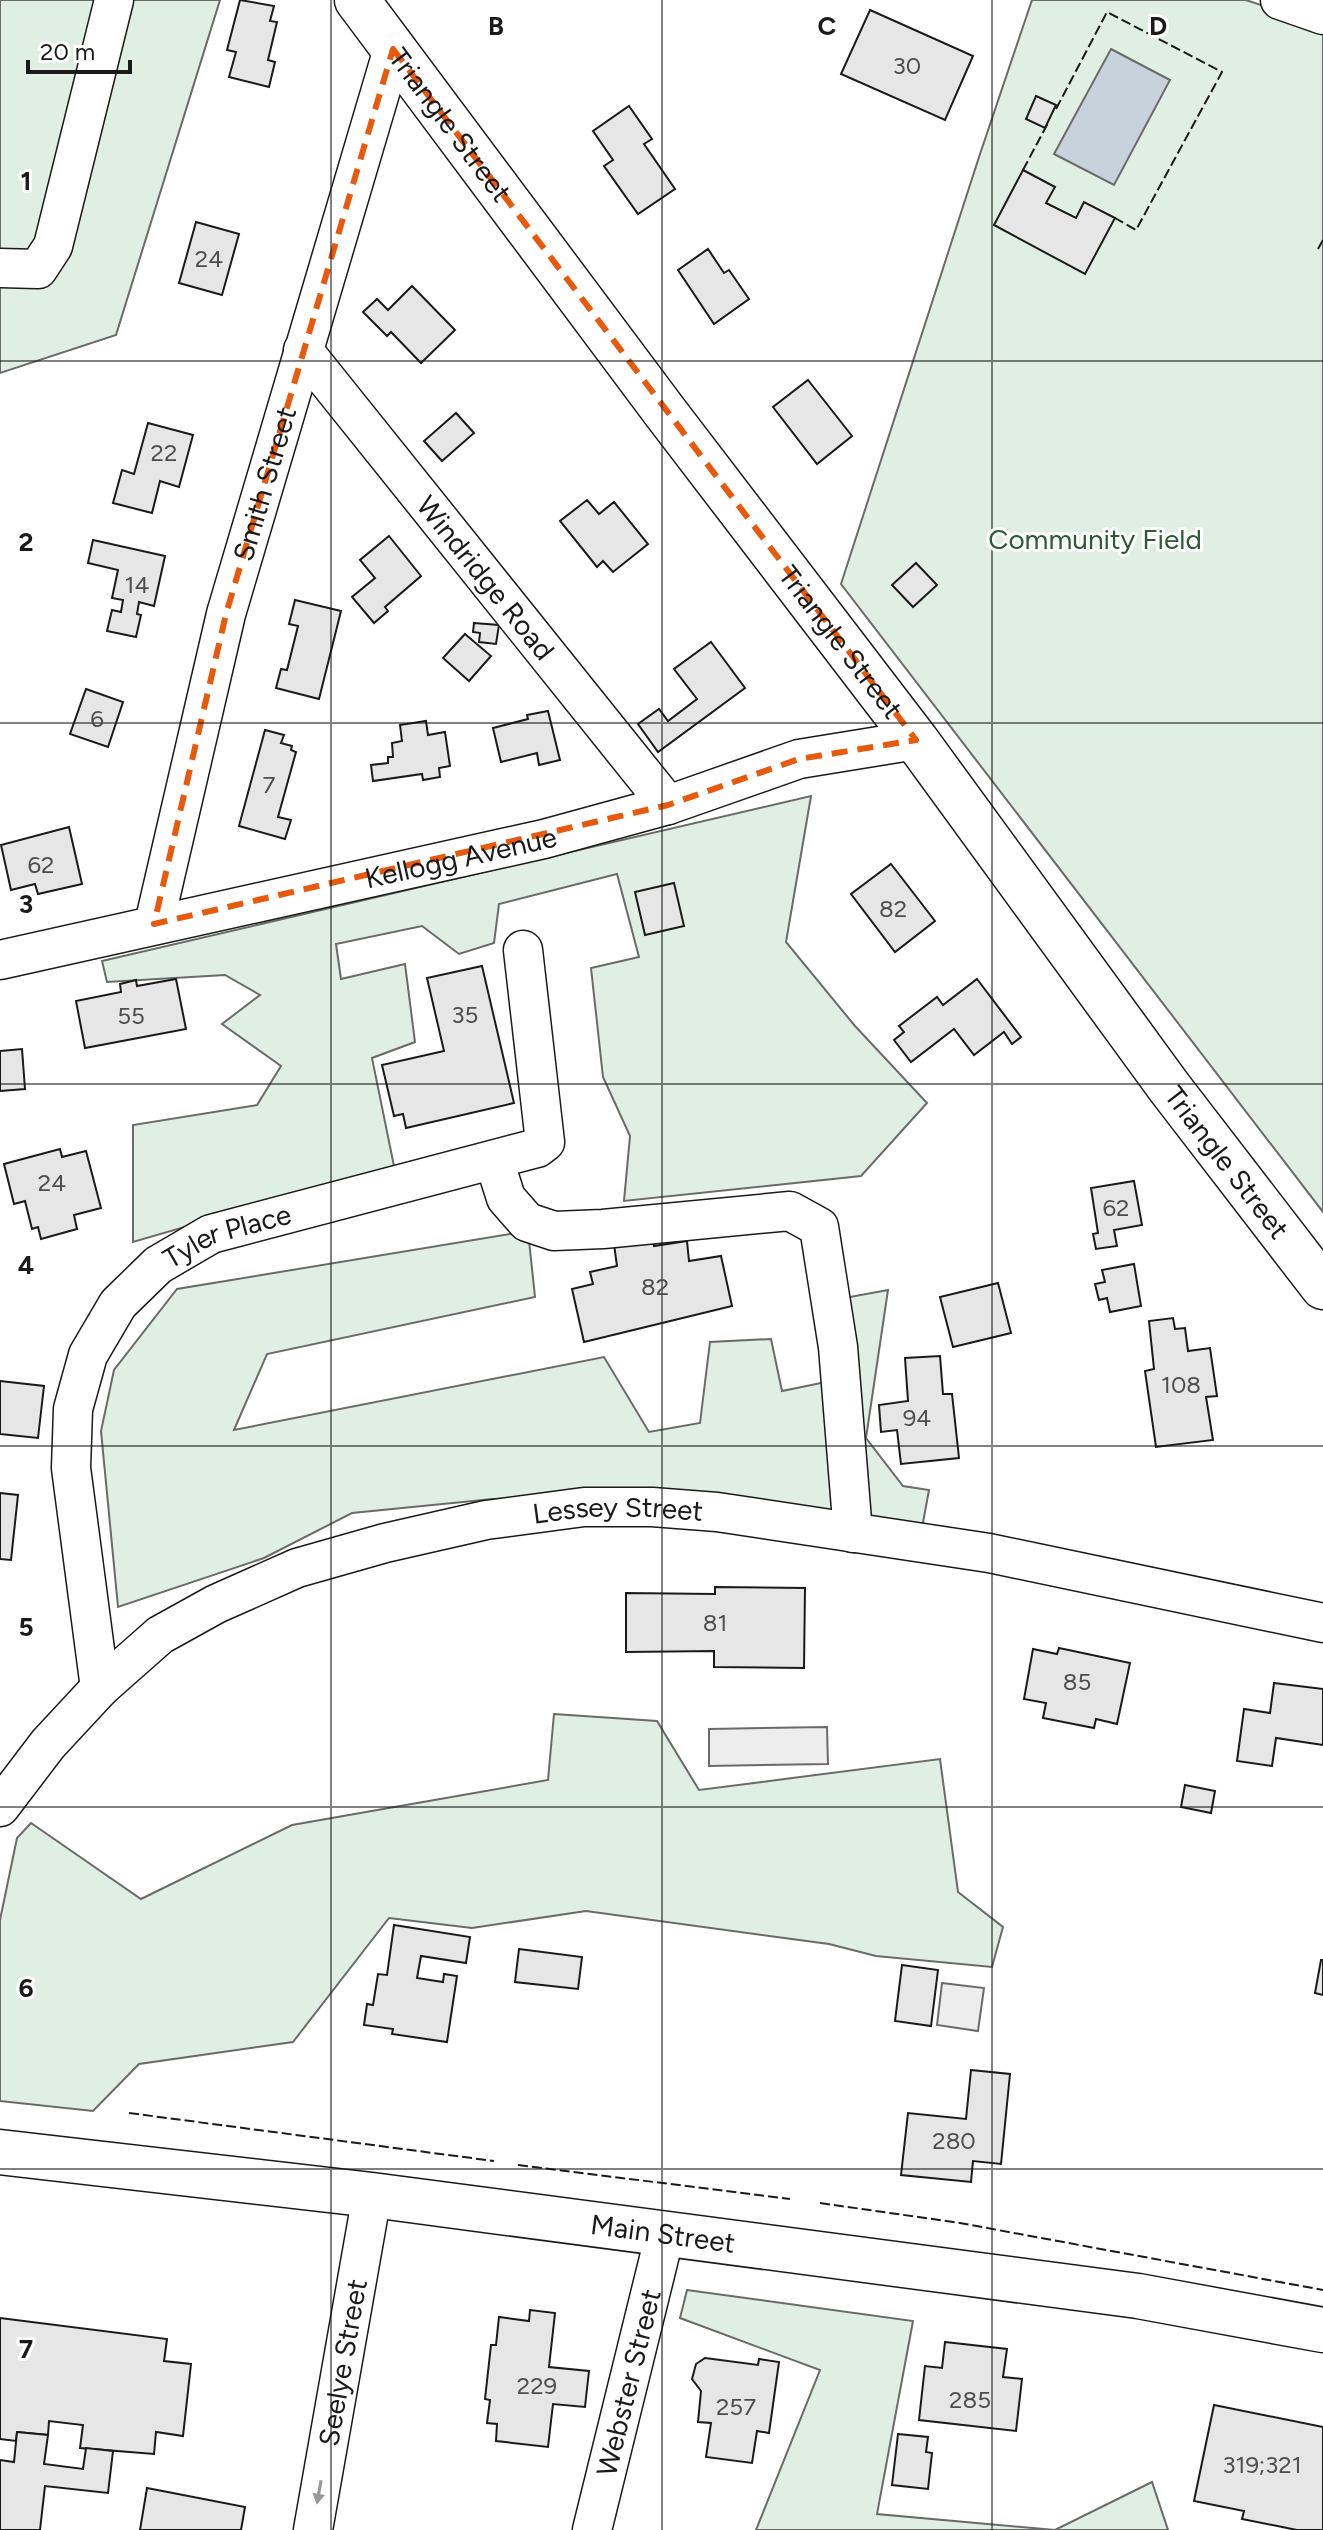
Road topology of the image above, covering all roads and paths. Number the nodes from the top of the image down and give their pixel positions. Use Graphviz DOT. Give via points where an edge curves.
graph roads {
  1 [pos="114,0"];
  2 [pos="357,0"];
  3 [pos="1280,0"];
  4 [pos="1323,15"];
  5 [pos="393,49"];
  6 [pos="0,268"];
  7 [pos="303,350"];
  8 [pos="916,740"];
  9 [pos="668,805"];
  10 [pos="154,924"];
  11 [pos="523,950"];
  12 [pos="0,960"];
  13 [pos="494,1160"];
  14 [pos="1323,1287"];
  15 [pos="853,1533"];
  16 [pos="1323,1623"];
  17 [pos="100,1688"];
  18 [pos="0,1807"];
  19 [pos="0,2152"];
  20 [pos="372,2195"];
  21 [pos="665,2234"];
  22 [pos="1323,2330"];
  23 [pos="313,2530"];
  24 [pos="592,2530"];
  1 -- 6 [label="street" via="53,246 38,269"];
  2 -- 5 [label="main road, Triangle Street"];
  3 -- 4 [label="street"];
  5 -- 7 [label="street, Smith Street"];
  5 -- 8 [label="main road, Triangle Street"];
  7 -- 9 [label="street, Windridge Road"];
  7 -- 10 [label="street, Smith Street" via="226,614"];
  8 -- 9 [label="street, Kellogg Avenue" via="799,759"];
  8 -- 14 [label="main road, Triangle Street" via="1169,1087"];
  9 -- 10 [label="street, Kellogg Avenue" via="544,839"];
  10 -- 12 [label="street, Kellogg Avenue"];
  11 -- 13 [label="street, Tyler Place" via="545,1142"];
  13 -- 15 [label="street" via="506,1198 527,1222 554,1231 790,1211 819,1227 838,1347"];
  13 -- 17 [label="street, Tyler Place" via="211,1234 158,1265 118,1304 88,1355 73,1409 71,1468"];
  15 -- 16 [label="street, Lessey Street" via="989,1553"];
  15 -- 17 [label="street, Lessey Street" via="652,1507 584,1507 486,1520 311,1564 256,1586 160,1635"];
  17 -- 18 [label="street, Lessey Street"];
  19 -- 20 [label="main road, Main Street"];
  20 -- 21 [label="main road, Main Street"];
  20 -- 23 [label="street, Seelye Street, one-way"];
  21 -- 22 [label="main road, Main Street" via="1138,2296"];
  21 -- 24 [label="street, Webster Street"];
}
